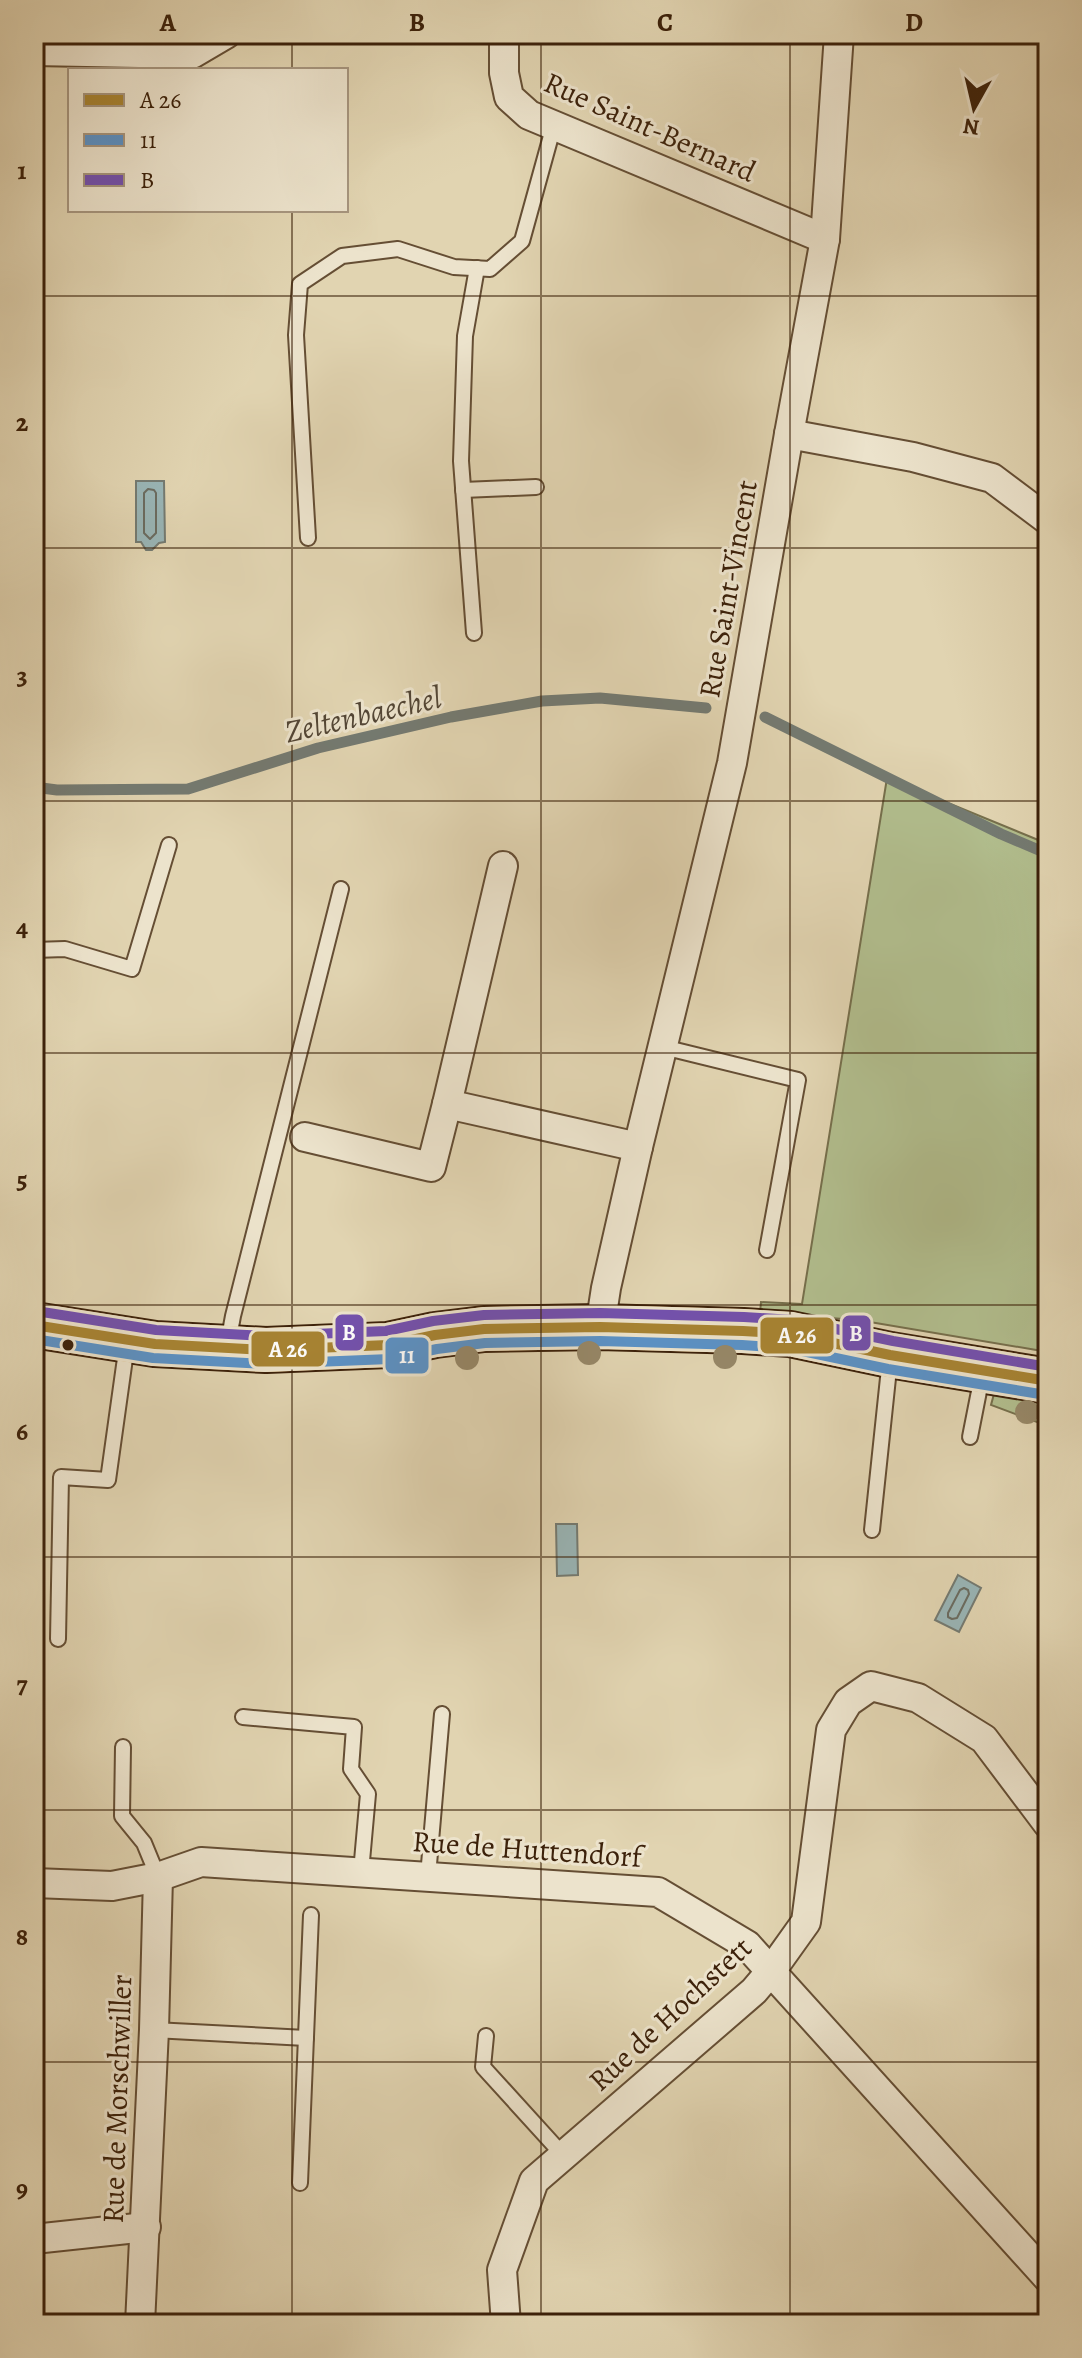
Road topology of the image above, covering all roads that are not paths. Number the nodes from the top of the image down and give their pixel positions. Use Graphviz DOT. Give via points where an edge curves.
graph roads {
  1 [pos="226,34"];
  2 [pos="504,34"];
  3 [pos="839,34"];
  4 [pos="34,51"];
  5 [pos="554,125"];
  6 [pos="825,239"];
  7 [pos="477,268"];
  8 [pos="789,434"];
  9 [pos="536,487"];
  10 [pos="463,490"];
  11 [pos="1048,520"];
  12 [pos="308,538"];
  13 [pos="474,633"];
  14 [pos="169,845"];
  15 [pos="503,866"];
  16 [pos="341,889"];
  17 [pos="34,950"];
  18 [pos="663,1047"];
  19 [pos="447,1104"];
  20 [pos="305,1137"];
  21 [pos="638,1147"];
  22 [pos="767,1250"];
  23 [pos="34,1325"];
  24 [pos="600,1327"];
  25 [pos="128,1340"];
  26 [pos="228,1348"];
  27 [pos="890,1355"];
  28 [pos="983,1371"];
  29 [pos="1048,1381"];
  30 [pos="970,1437"];
  31 [pos="872,1530"];
  32 [pos="58,1639"];
  33 [pos="442,1714"];
  34 [pos="243,1717"];
  35 [pos="123,1747"];
  36 [pos="1048,1824"];
  37 [pos="361,1872"];
  38 [pos="428,1876"];
  39 [pos="158,1877"];
  40 [pos="34,1883"];
  41 [pos="311,1915"];
  42 [pos="771,1971"];
  43 [pos="154,2030"];
  44 [pos="486,2036"];
  45 [pos="306,2038"];
  46 [pos="563,2155"];
  47 [pos="300,2183"];
  48 [pos="146,2227"];
  49 [pos="34,2239"];
  50 [pos="1048,2278"];
  51 [pos="140,2324"];
  52 [pos="506,2324"];
  1 -- 4 [label="street" via="192,54"];
  2 -- 5 [label="street, Rue Saint-Bernard" via="509,97 529,115"];
  3 -- 6 [label="street, Rue Saint-Vincent"];
  5 -- 6 [label="street, Rue Saint-Bernard"];
  5 -- 7 [label="lane" via="522,241 490,269"];
  6 -- 8 [label="street, Rue Saint-Vincent"];
  7 -- 10 [label="lane" via="465,336"];
  7 -- 12 [label="lane" via="454,267 398,249 342,256 300,284 296,335"];
  8 -- 11 [label="street" via="992,478"];
  8 -- 18 [label="street, Rue Saint-Vincent" via="732,763"];
  9 -- 10 [label="lane"];
  10 -- 13 [label="lane"];
  14 -- 17 [label="lane" via="132,969 65,949"];
  15 -- 19 [label="street"];
  16 -- 26 [label="lane"];
  18 -- 21 [label="street, Rue Saint-Vincent"];
  18 -- 22 [label="lane" via="798,1080"];
  19 -- 20 [label="street" via="431,1167"];
  19 -- 21 [label="street"];
  21 -- 24 [label="street, Rue Saint-Vincent"];
  23 -- 25 [label="main road"];
  24 -- 26 [label="main road" via="470,1330 362,1348"];
  24 -- 27 [label="main road" via="790,1334"];
  25 -- 26 [label="main road"];
  25 -- 32 [label="lane" via="108,1480 61,1477"];
  27 -- 28 [label="main road"];
  27 -- 31 [label="lane"];
  28 -- 29 [label="main road"];
  28 -- 30 [label="lane"];
  33 -- 38 [label="lane"];
  34 -- 37 [label="lane" via="354,1727 351,1769 368,1794"];
  35 -- 39 [label="lane" via="122,1816 144,1843"];
  36 -- 42 [label="street, Rue de Hochstett" via="984,1739 918,1698 871,1686 848,1702 831,1730 806,1922"];
  37 -- 38 [label="street, Rue de Huttendorf"];
  37 -- 39 [label="street, Rue de Huttendorf" via="201,1862"];
  38 -- 42 [label="street, Rue de Huttendorf" via="658,1892 747,1945"];
  39 -- 40 [label="street, Rue de Huttendorf" via="112,1886"];
  39 -- 43 [label="street, Rue de Morschwiller"];
  41 -- 45 [label="lane"];
  42 -- 46 [label="street, Rue de Hochstett"];
  42 -- 50 [label="street, Rue de Huttendorf"];
  43 -- 45 [label="lane"];
  43 -- 48 [label="street, Rue de Morschwiller"];
  44 -- 46 [label="lane" via="483,2067"];
  45 -- 47 [label="lane"];
  46 -- 52 [label="street, Rue de Hochstett" via="534,2181 502,2270"];
  48 -- 49 [label="street"];
  48 -- 51 [label="street, Rue de Morschwiller"];
}
